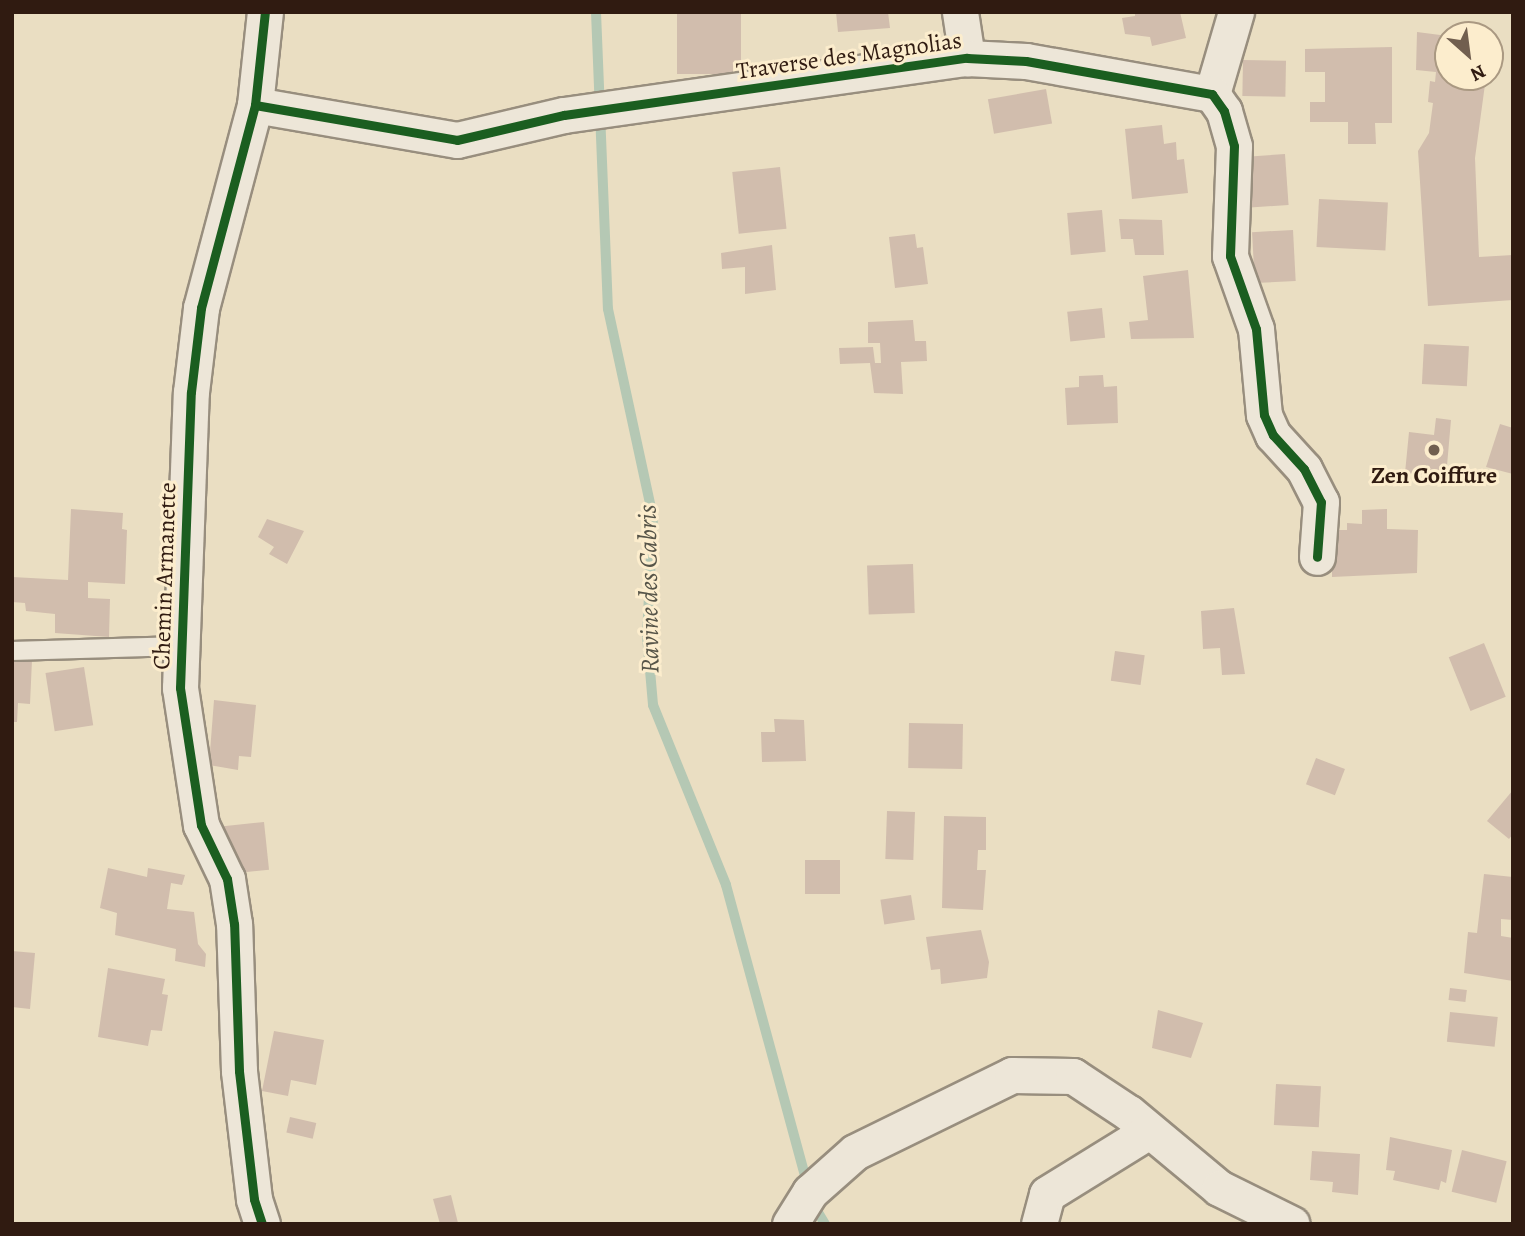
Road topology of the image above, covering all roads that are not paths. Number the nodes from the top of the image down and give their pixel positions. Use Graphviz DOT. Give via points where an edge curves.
graph roads {
  1 [pos="265,12"];
  2 [pos="960,12"];
  3 [pos="1236,12"];
  4 [pos="967,58"];
  5 [pos="1212,94"];
  6 [pos="256,105"];
  7 [pos="1317,557"];
  8 [pos="181,646"];
  9 [pos="12,652"];
  10 [pos="1149,1131"];
  11 [pos="262,1224"];
  12 [pos="790,1224"];
  13 [pos="1039,1224"];
  14 [pos="1292,1224"];
  1 -- 6 [label="street, Chemin Armanette"];
  2 -- 4 [label="street"];
  3 -- 5 [label="street"];
  4 -- 5 [label="street, Traverse des Magnolias" via="1026,61"];
  4 -- 6 [label="street, Traverse des Magnolias" via="564,115 457,140"];
  5 -- 7 [label="street" via="1224,111 1234,146 1230,256 1256,329 1264,415 1273,435 1304,469 1321,502"];
  6 -- 8 [label="street, Chemin Armanette" via="201,308 191,392"];
  8 -- 9 [label="lane"];
  8 -- 11 [label="street, Chemin Armanette" via="180,688 201,825 227,880 234,924 234,1007 243,1107 254,1199"];
  10 -- 12 [label="street" via="1073,1076 1012,1075 855,1152 810,1192"];
  10 -- 13 [label="street" via="1048,1194"];
  10 -- 14 [label="street" via="1219,1188"];
}
